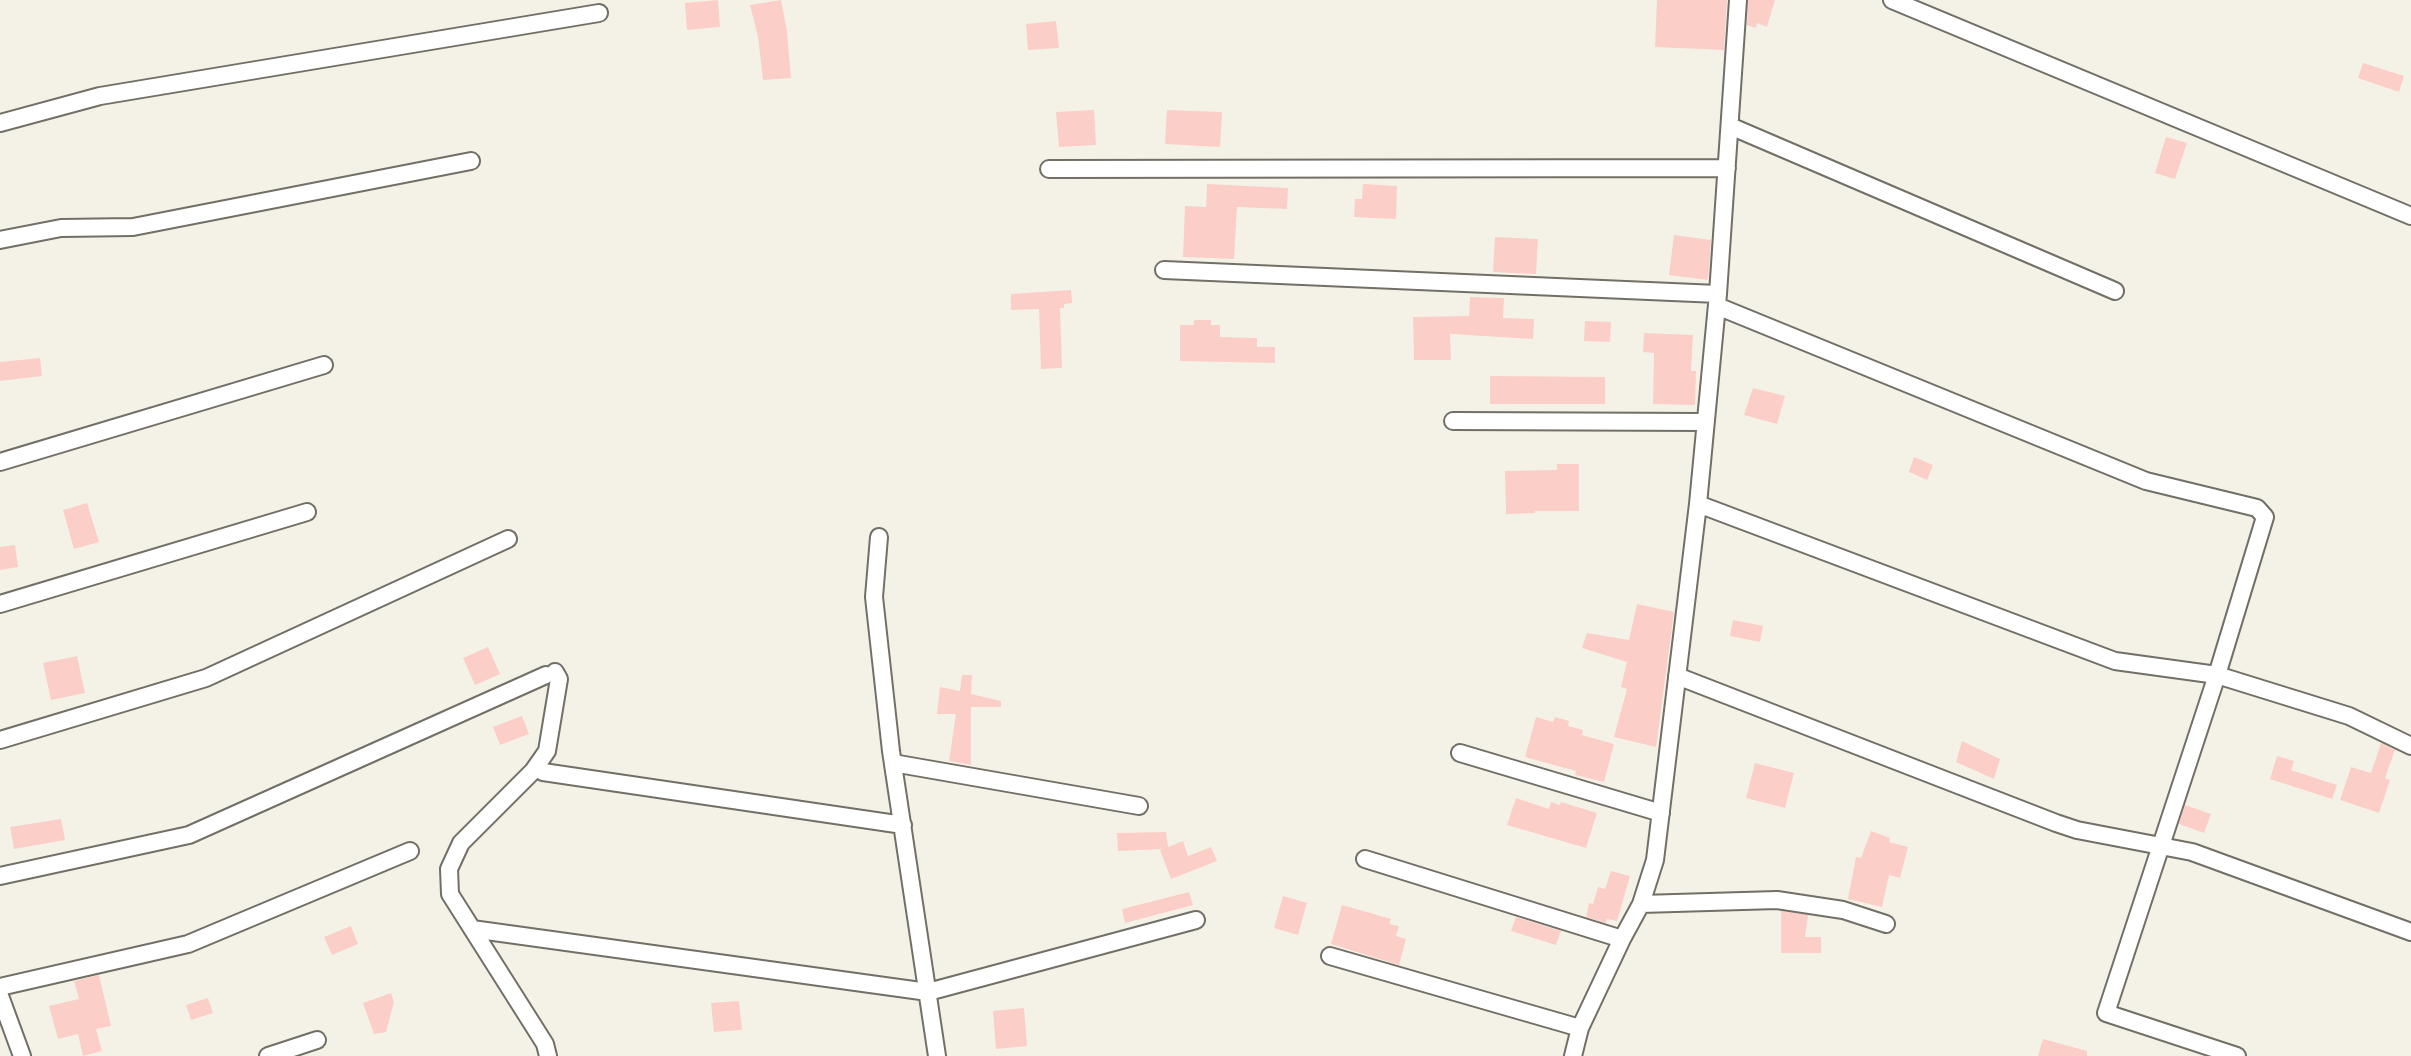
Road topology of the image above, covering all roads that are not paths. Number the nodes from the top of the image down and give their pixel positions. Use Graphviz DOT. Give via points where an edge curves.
graph roads {
  1 [pos="1738,0"];
  2 [pos="1892,0"];
  3 [pos="599,14"];
  4 [pos="0,123"];
  5 [pos="1730,126"];
  6 [pos="471,161"];
  7 [pos="1727,168"];
  8 [pos="1049,170"];
  9 [pos="2411,216"];
  10 [pos="0,240"];
  11 [pos="1164,270"];
  12 [pos="2115,291"];
  13 [pos="1717,300"];
  14 [pos="324,365"];
  15 [pos="1453,421"];
  16 [pos="1706,422"];
  17 [pos="0,462"];
  18 [pos="1698,504"];
  19 [pos="307,512"];
  20 [pos="879,537"];
  21 [pos="508,539"];
  22 [pos="0,604"];
  23 [pos="2217,675"];
  24 [pos="1677,676"];
  25 [pos="0,740"];
  26 [pos="2411,746"];
  27 [pos="1460,753"];
  28 [pos="893,762"];
  29 [pos="543,772"];
  30 [pos="1139,806"];
  31 [pos="1661,813"];
  32 [pos="903,825"];
  33 [pos="2162,845"];
  34 [pos="410,851"];
  35 [pos="1365,859"];
  36 [pos="0,876"];
  37 [pos="1641,904"];
  38 [pos="1196,920"];
  39 [pos="1886,924"];
  40 [pos="472,929"];
  41 [pos="2411,932"];
  42 [pos="1622,939"];
  43 [pos="1330,956"];
  44 [pos="0,987"];
  45 [pos="928,992"];
  46 [pos="0,996"];
  47 [pos="1581,1028"];
  48 [pos="317,1040"];
  49 [pos="0,1044"];
  50 [pos="20,1049"];
  51 [pos="268,1056"];
  52 [pos="548,1056"];
  53 [pos="937,1056"];
  54 [pos="1573,1056"];
  55 [pos="2237,1056"];
  1 -- 5 [label="street"];
  2 -- 9 [label="street"];
  3 -- 4 [label="street" via="100,96"];
  5 -- 7 [label="street"];
  5 -- 12 [label="street"];
  6 -- 10 [label="street" via="133,227 61,228"];
  7 -- 8 [label="street"];
  7 -- 13 [label="street"];
  11 -- 13 [label="street"];
  13 -- 16 [label="street"];
  13 -- 23 [label="street" via="2146,481 2257,508 2265,517"];
  14 -- 17 [label="street"];
  15 -- 16 [label="street"];
  16 -- 18 [label="street"];
  18 -- 23 [label="street" via="2115,661"];
  18 -- 24 [label="street"];
  19 -- 22 [label="street"];
  20 -- 28 [label="street" via="874,597"];
  21 -- 25 [label="street" via="206,678"];
  23 -- 26 [label="street" via="2349,716"];
  23 -- 33 [label="street"];
  24 -- 31 [label="street"];
  24 -- 33 [label="street" via="2056,823"];
  27 -- 31 [label="street"];
  28 -- 30 [label="street"];
  28 -- 32 [label="street"];
  29 -- 32 [label="street"];
  31 -- 37 [label="street" via="1655,860"];
  32 -- 45 [label="street"];
  33 -- 41 [label="street" via="2192,852"];
  33 -- 55 [label="street" via="2106,1013"];
  34 -- 44 [label="street" via="188,944"];
  35 -- 42 [label="street"];
  36 -- 40 [label="street" via="189,835 550,674 559,679 547,751 533,771 461,843 449,870 450,894"];
  37 -- 39 [label="street" via="1777,900 1843,910"];
  37 -- 42 [label="street"];
  38 -- 45 [label="street"];
  40 -- 45 [label="street"];
  40 -- 52 [label="street" via="545,1044"];
  42 -- 47 [label="street"];
  43 -- 47 [label="street"];
  45 -- 53 [label="street"];
  46 -- 50 [label="street"];
  47 -- 54 [label="street"];
  48 -- 51 [label="street"];
  49 -- 50 [label="street"];
}
